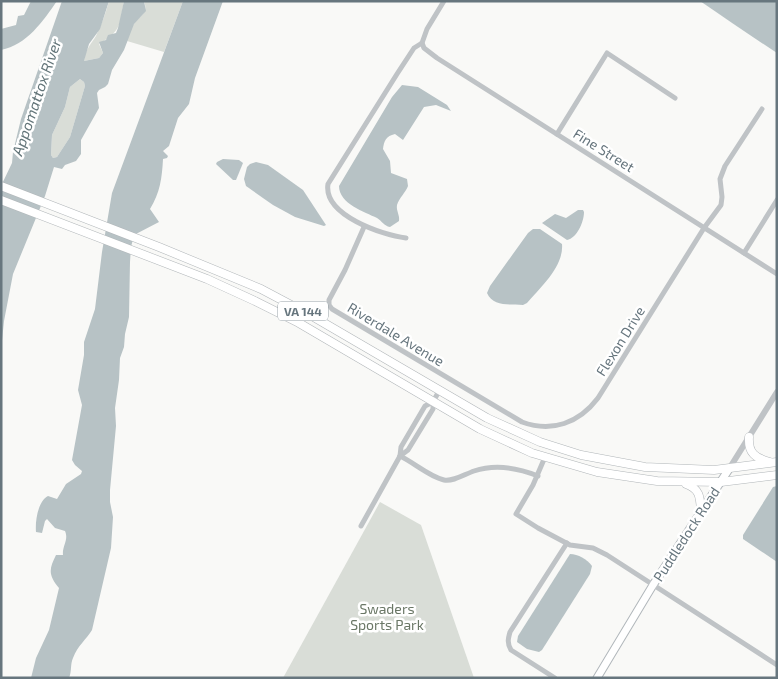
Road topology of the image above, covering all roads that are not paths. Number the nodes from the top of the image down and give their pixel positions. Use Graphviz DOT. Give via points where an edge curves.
graph roads {
  1 [pos="444,1"];
  2 [pos="422,44"];
  3 [pos="675,98"];
  4 [pos="762,109"];
  5 [pos="557,134"];
  6 [pos="1,186"];
  7 [pos="1,200"];
  8 [pos="777,200"];
  9 [pos="364,227"];
  10 [pos="704,228"];
  11 [pos="406,238"];
  12 [pos="744,253"];
  13 [pos="777,274"];
  14 [pos="439,391"];
  15 [pos="777,392"];
  16 [pos="433,402"];
  17 [pos="528,424"];
  18 [pos="749,437"];
  19 [pos="400,456"];
  20 [pos="545,457"];
  21 [pos="774,462"];
  22 [pos="729,469"];
  23 [pos="777,475"];
  24 [pos="538,476"];
  25 [pos="682,482"];
  26 [pos="721,482"];
  27 [pos="701,510"];
  28 [pos="361,526"];
  29 [pos="567,543"];
  30 [pos="653,585"];
  31 [pos="777,665"];
  32 [pos="555,678"];
  33 [pos="597,678"];
  1 -- 2 [label="street" via="423,35"];
  2 -- 5 [label="street, Fine Street" via="437,58"];
  2 -- 9 [label="street" via="414,48 396,74 328,184 331,201"];
  3 -- 5 [label="street" via="607,53"];
  4 -- 10 [label="street, Flexon Drive" via="724,166 720,180 720,204"];
  5 -- 10 [label="street, Fine Street"];
  6 -- 14 [label="main road, VA 144" via="234,277 277,297"];
  7 -- 16 [label="main road, VA 144" via="224,286 279,312"];
  8 -- 12 [label="street"];
  9 -- 11 [label="street"];
  9 -- 17 [label="street, Riverdale Avenue" via="328,300 330,306"];
  10 -- 12 [label="street, Fine Street"];
  10 -- 17 [label="street, Flexon Drive" via="592,407 580,417 557,426"];
  12 -- 13 [label="street, Fine Street"];
  14 -- 16 [label="street"];
  14 -- 22 [label="main road, VA 144" via="503,426 581,455 645,467"];
  15 -- 18 [label="street, Puddledock Road"];
  16 -- 19 [label="street" via="433,409 408,450"];
  16 -- 20 [label="main road, VA 144" via="497,438"];
  18 -- 21 [label="main road" via="753,454"];
  18 -- 22 [label="street, Puddledock Road"];
  19 -- 24 [label="street" via="445,480 497,468"];
  19 -- 28 [label="street"];
  20 -- 24 [label="street"];
  20 -- 25 [label="main road, VA 144" via="621,477"];
  21 -- 22 [label="main road, VA 144"];
  22 -- 26 [label="main road, Puddledock Road"];
  23 -- 26 [label="main road, VA 144"];
  24 -- 29 [label="street" via="516,514"];
  25 -- 26 [label="main road, VA 144"];
  25 -- 27 [label="main road" via="698,492"];
  26 -- 27 [label="main road, Puddledock Road"];
  27 -- 30 [label="main road, Puddledock Road"];
  29 -- 30 [label="street" via="593,548"];
  29 -- 32 [label="street" via="507,640 511,650"];
  30 -- 31 [label="street"];
  30 -- 33 [label="main road, Puddledock Road"];
}
